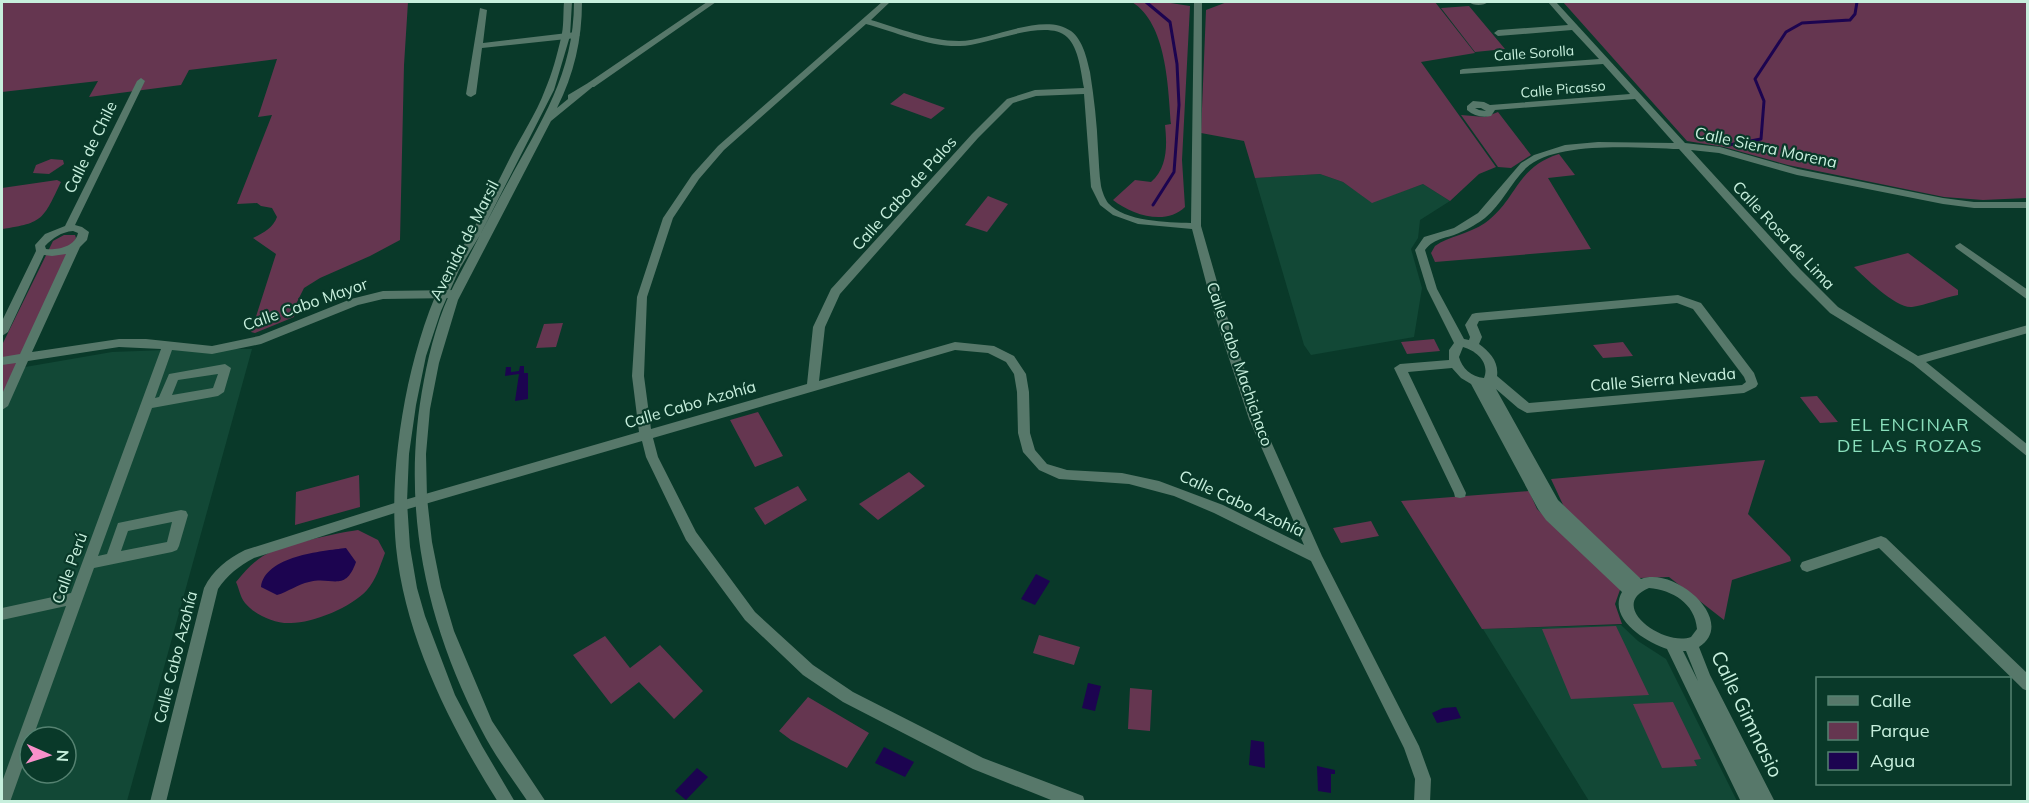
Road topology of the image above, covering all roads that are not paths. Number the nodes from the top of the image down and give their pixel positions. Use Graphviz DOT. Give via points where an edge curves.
graph roads {
  1 [pos="568,2"];
  2 [pos="578,2"];
  3 [pos="712,2"];
  4 [pos="886,2"];
  5 [pos="1198,2"];
  6 [pos="1473,2"];
  7 [pos="1484,2"];
  8 [pos="1552,2"];
  9 [pos="483,10"];
  10 [pos="864,21"];
  11 [pos="1575,27"];
  12 [pos="1498,33"];
  13 [pos="571,36"];
  14 [pos="480,46"];
  15 [pos="1606,61"];
  16 [pos="1463,72"];
  17 [pos="141,81"];
  18 [pos="564,82"];
  19 [pos="584,89"];
  20 [pos="1087,91"];
  21 [pos="555,93"];
  22 [pos="471,94"];
  23 [pos="1638,96"];
  24 [pos="1490,108"];
  25 [pos="544,124"];
  26 [pos="1682,146"];
  27 [pos="2028,205"];
  28 [pos="1196,226"];
  29 [pos="69,228"];
  30 [pos="75,246"];
  31 [pos="1960,246"];
  32 [pos="40,251"];
  33 [pos="449,293"];
  34 [pos="2028,296"];
  35 [pos="2028,329"];
  36 [pos="2,332"];
  37 [pos="1467,344"];
  38 [pos="168,346"];
  39 [pos="23,358"];
  40 [pos="2,361"];
  41 [pos="1917,361"];
  42 [pos="1455,364"];
  43 [pos="1485,381"];
  44 [pos="813,386"];
  45 [pos="3,395"];
  46 [pos="166,395"];
  47 [pos="149,398"];
  48 [pos="646,435"];
  49 [pos="2028,452"];
  50 [pos="1460,493"];
  51 [pos="420,501"];
  52 [pos="401,506"];
  53 [pos="117,544"];
  54 [pos="94,549"];
  55 [pos="1316,557"];
  56 [pos="112,559"];
  57 [pos="88,564"];
  58 [pos="1807,566"];
  59 [pos="1634,587"];
  60 [pos="76,598"];
  61 [pos="2,614"];
  62 [pos="1691,644"];
  63 [pos="1672,645"];
  64 [pos="2028,684"];
  65 [pos="2,801"];
  66 [pos="158,801"];
  67 [pos="507,801"];
  68 [pos="538,801"];
  69 [pos="1077,801"];
  70 [pos="1422,801"];
  71 [pos="1750,801"];
  72 [pos="1767,801"];
  1 -- 13 [label="street, Avenida de Marsil"];
  2 -- 13 [label="street, Avenida de Marsil"];
  3 -- 19 [label="street"];
  4 -- 10 [label="street"];
  5 -- 28 [label="street, Calle Cabo Machichaco"];
  6 -- 7 [label="street"];
  8 -- 11 [label="street, Calle Rosa de Lima"];
  9 -- 14 [label="street"];
  10 -- 20 [label="street" via="950,44 1044,27 1063,30 1073,37 1084,63"];
  10 -- 48 [label="street" via="721,148 695,177 668,218 642,297 638,376"];
  11 -- 12 [label="street"];
  11 -- 15 [label="street, Calle Rosa de Lima"];
  13 -- 14 [label="street"];
  13 -- 18 [label="street, Avenida de Marsil"];
  13 -- 21 [label="street, Avenida de Marsil"];
  14 -- 22 [label="street"];
  15 -- 16 [label="street, Calle Sorolla"];
  15 -- 23 [label="street, Calle Rosa de Lima"];
  17 -- 29 [label="street, Calle de Chile"];
  18 -- 19 [label="street"];
  18 -- 21 [label="street, Avenida de Marsil"];
  19 -- 21 [label="street" via="568,98"];
  19 -- 25 [label="street"];
  20 -- 28 [label="street" via="1096,187 1106,207 1129,217"];
  20 -- 44 [label="street, Calle Cabo de Palos" via="1035,93 1011,101 975,136 835,292 819,327"];
  21 -- 25 [label="street, Avenida de Marsil"];
  21 -- 33 [label="street, Avenida de Marsil" via="543,106 475,235 462,252"];
  23 -- 24 [label="street, Calle Picasso"];
  23 -- 26 [label="street, Calle Rosa de Lima"];
  25 -- 33 [label="street, Avenida de Marsil"];
  26 -- 27 [label="street, Calle Sierra Morena" via="1720,150 1797,172 1943,201"];
  26 -- 37 [label="street, Calle Sierra Morena" via="1620,144 1551,152 1524,165 1482,215 1458,230 1428,239 1420,250 1432,289"];
  26 -- 41 [label="street, Calle Rosa de Lima" via="1834,310"];
  28 -- 55 [label="street, Calle Cabo Machichaco" via="1255,420"];
  29 -- 30 [label="street" via="84,232"];
  29 -- 32 [label="street" via="46,237"];
  30 -- 32 [label="street" via="50,254"];
  30 -- 39 [label="street"];
  31 -- 34 [label="street"];
  32 -- 36 [label="street"];
  33 -- 38 [label="street, Calle Cabo Mayor" via="383,295 355,302 261,340 212,350"];
  33 -- 51 [label="street, Avenida de Marsil" via="422,424"];
  33 -- 52 [label="street, Avenida de Marsil" via="433,315 413,380"];
  35 -- 41 [label="street"];
  37 -- 42 [label="street" via="1455,348"];
  37 -- 43 [label="street, Calle Sierra Morena" via="1487,358 1491,366"];
  37 -- 43 [label="street, Calle Sierra Nevada" via="1476,337 1472,325 1476,317 1678,299 1697,306 1752,384 1744,389 1527,408 1505,388"];
  38 -- 39 [label="street, Calle Cabo Mayor" via="119,343"];
  38 -- 47 [label="street, Calle Perú"];
  39 -- 40 [label="street, Calle Cabo Mayor"];
  39 -- 45 [label="street"];
  41 -- 49 [label="street, Calle Rosa de Lima"];
  42 -- 43 [label="street" via="1461,371"];
  42 -- 50 [label="street" via="1400,368"];
  43 -- 59 [label="street" via="1543,505"];
  44 -- 48 [label="street, Calle Cabo Azohía"];
  44 -- 55 [label="street, Calle Cabo Azohía" via="955,346 978,345 998,351 1020,371 1025,442 1033,460 1052,473 1158,485"];
  46 -- 47 [label="street"];
  47 -- 54 [label="street, Calle Perú"];
  48 -- 51 [label="street, Calle Cabo Azohía"];
  48 -- 69 [label="street" via="652,457 691,537 750,616 808,670 848,697 978,764"];
  51 -- 52 [label="street, Calle Cabo Azohía"];
  51 -- 68 [label="street, Avenida de Marsil" via="423,539 447,635 488,727"];
  52 -- 66 [label="street, Calle Cabo Azohía" via="250,554 218,575 211,588"];
  52 -- 67 [label="street, Avenida de Marsil" via="409,587 428,648 468,741"];
  53 -- 54 [label="street"];
  53 -- 56 [label="street"];
  53 -- 56 [label="street" via="123,527 181,515 171,546"];
  54 -- 57 [label="street, Calle Perú"];
  55 -- 70 [label="street, Calle Cabo Machichaco" via="1411,746 1424,779"];
  56 -- 57 [label="street"];
  57 -- 60 [label="street, Calle Perú"];
  58 -- 64 [label="street" via="1881,542"];
  59 -- 62 [label="street" via="1648,582 1673,587 1694,602 1704,622 1704,632"];
  59 -- 63 [label="street" via="1626,597 1630,617 1647,635"];
  60 -- 61 [label="street"];
  60 -- 65 [label="street, Calle Perú"];
  62 -- 63 [label="street"];
  62 -- 72 [label="street, Calle Gimnasio" via="1703,677"];
  63 -- 71 [label="street, Calle Gimnasio"];
}
